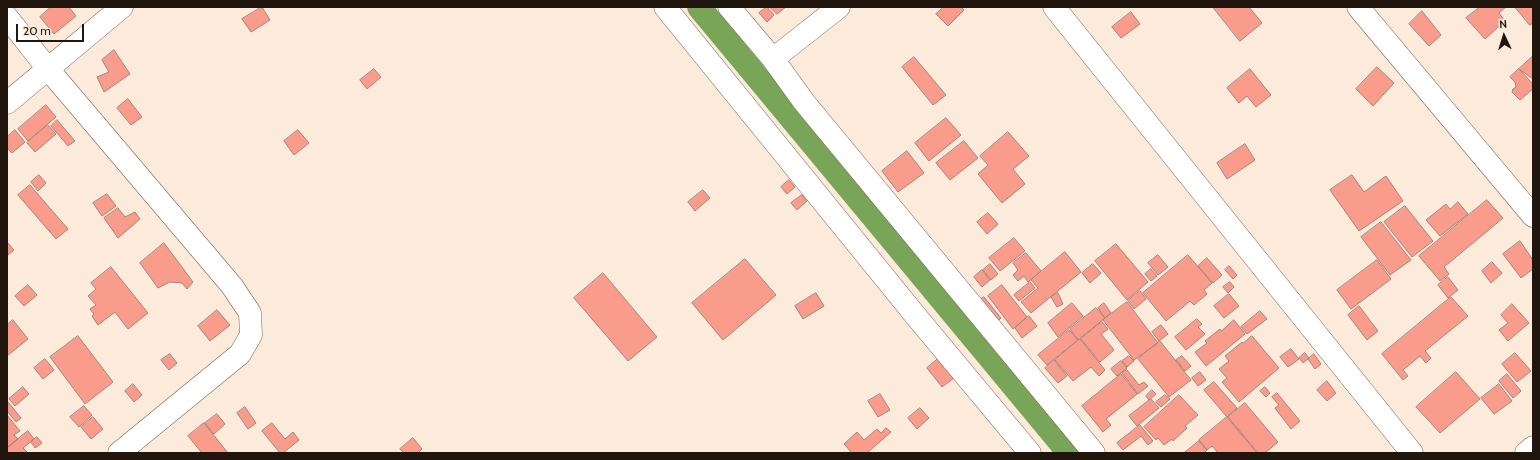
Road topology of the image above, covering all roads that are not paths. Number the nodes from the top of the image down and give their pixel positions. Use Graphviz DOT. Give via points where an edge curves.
graph roads {
  1 [pos="122,7"];
  2 [pos="665,7"];
  3 [pos="729,7"];
  4 [pos="839,7"];
  5 [pos="1054,7"];
  6 [pos="1358,7"];
  7 [pos="7,17"];
  8 [pos="773,58"];
  9 [pos="48,69"];
  10 [pos="7,103"];
  11 [pos="1533,216"];
  12 [pos="1533,447"];
  13 [pos="119,453"];
  14 [pos="1030,453"];
  15 [pos="1094,453"];
  16 [pos="1412,453"];
  17 [pos="1526,453"];
  1 -- 9 [label="street"];
  2 -- 14 [label="street"];
  3 -- 8 [label="street"];
  4 -- 8 [label="street"];
  5 -- 16 [label="street"];
  6 -- 11 [label="street"];
  7 -- 9 [label="street"];
  8 -- 15 [label="street" via="804,102"];
  9 -- 10 [label="street"];
  9 -- 13 [label="street" via="232,286 250,313 251,335 240,354"];
  12 -- 17 [label="street"];
}
